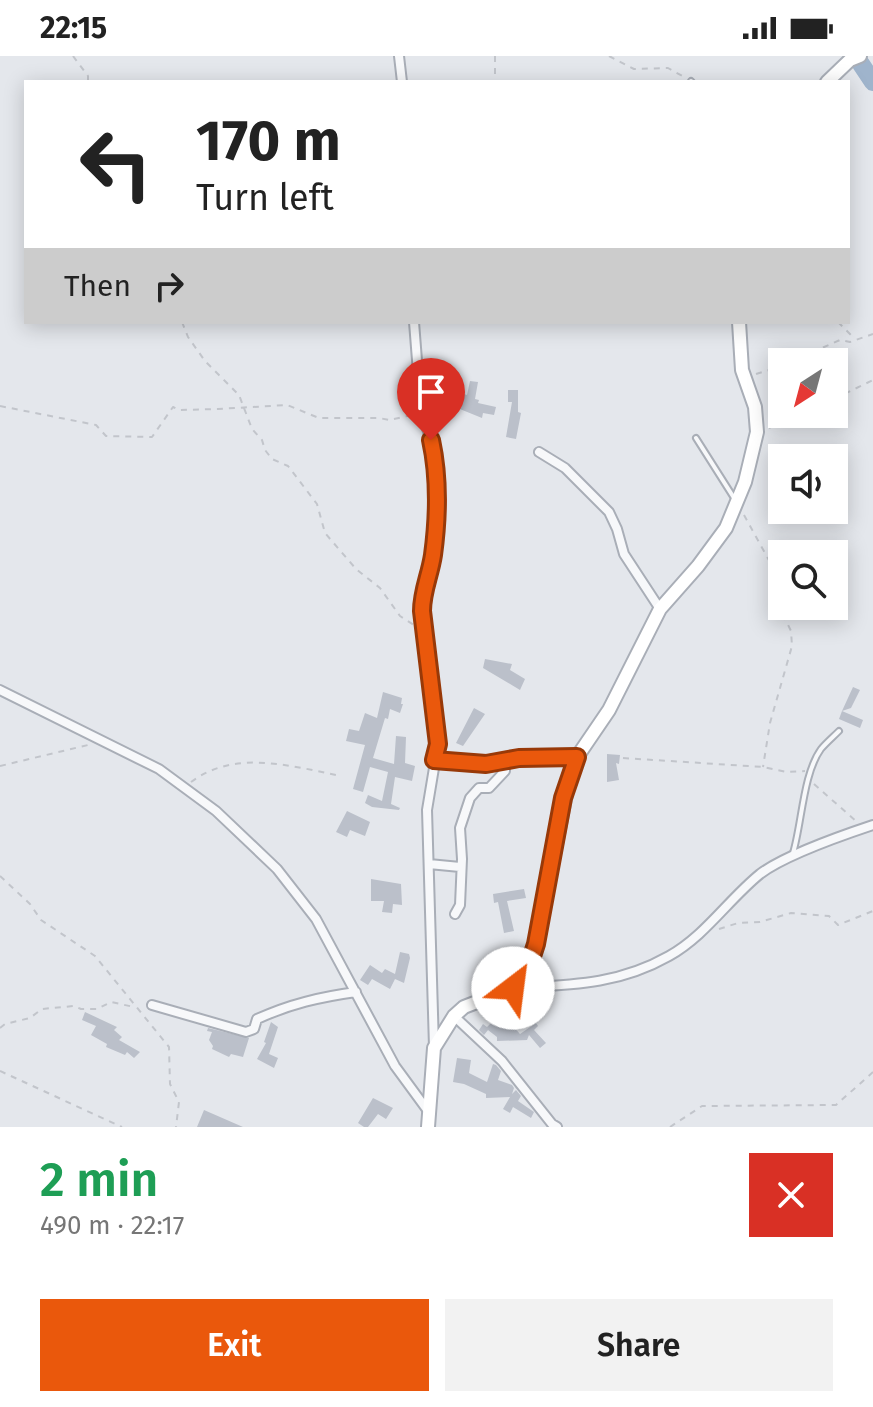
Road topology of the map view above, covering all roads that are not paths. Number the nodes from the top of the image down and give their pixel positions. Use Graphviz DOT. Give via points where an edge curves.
graph roads {
  1 [pos="399,56"];
  2 [pos="860,56"];
  3 [pos="402,80"];
  4 [pos="829,80"];
  5 [pos="414,324"];
  6 [pos="739,324"];
  7 [pos="696,438"];
  8 [pos="539,452"];
  9 [pos="738,504"];
  10 [pos="660,609"];
  11 [pos="0,690"];
  12 [pos="839,731"];
  13 [pos="577,757"];
  14 [pos="434,760"];
  15 [pos="505,761"];
  16 [pos="868,826"];
  17 [pos="791,858"];
  18 [pos="429,864"];
  19 [pos="460,867"];
  20 [pos="455,914"];
  21 [pos="513,988"];
  22 [pos="356,992"];
  23 [pos="152,1005"];
  24 [pos="454,1016"];
  25 [pos="434,1048"];
  26 [pos="429,1113"];
  27 [pos="428,1127"];
  28 [pos="557,1127"];
  1 -- 3 [label="street"];
  2 -- 4 [label="street"];
  5 -- 14 [label="street" via="417,400 436,466 433,557 422,594 438,744"];
  6 -- 9 [label="street" via="744,380 755,407 757,432"];
  7 -- 9 [label="lane"];
  8 -- 10 [label="street" via="565,468 609,512 624,554"];
  9 -- 10 [label="street" via="714,547"];
  10 -- 13 [label="street" via="609,710"];
  11 -- 22 [label="street" via="159,769 216,811 277,869 316,919"];
  12 -- 17 [label="lane" via="820,750 810,772"];
  13 -- 15 [label="street"];
  13 -- 21 [label="street" via="563,798 536,944 525,978"];
  14 -- 15 [label="street"];
  14 -- 18 [label="street" via="427,810"];
  15 -- 19 [label="street" via="505,771 489,788 479,788 470,798 460,828"];
  16 -- 17 [label="street"];
  17 -- 21 [label="street" via="742,890 706,929 643,969 591,984"];
  18 -- 19 [label="street"];
  18 -- 25 [label="street"];
  19 -- 20 [label="street" via="460,905"];
  21 -- 24 [label="street" via="475,1001"];
  22 -- 23 [label="street" via="285,1006 257,1019 254,1029 246,1032"];
  22 -- 26 [label="street" via="395,1066"];
  24 -- 25 [label="street"];
  24 -- 28 [label="street" via="502,1061"];
  25 -- 26 [label="street"];
  26 -- 27 [label="street"];
}
